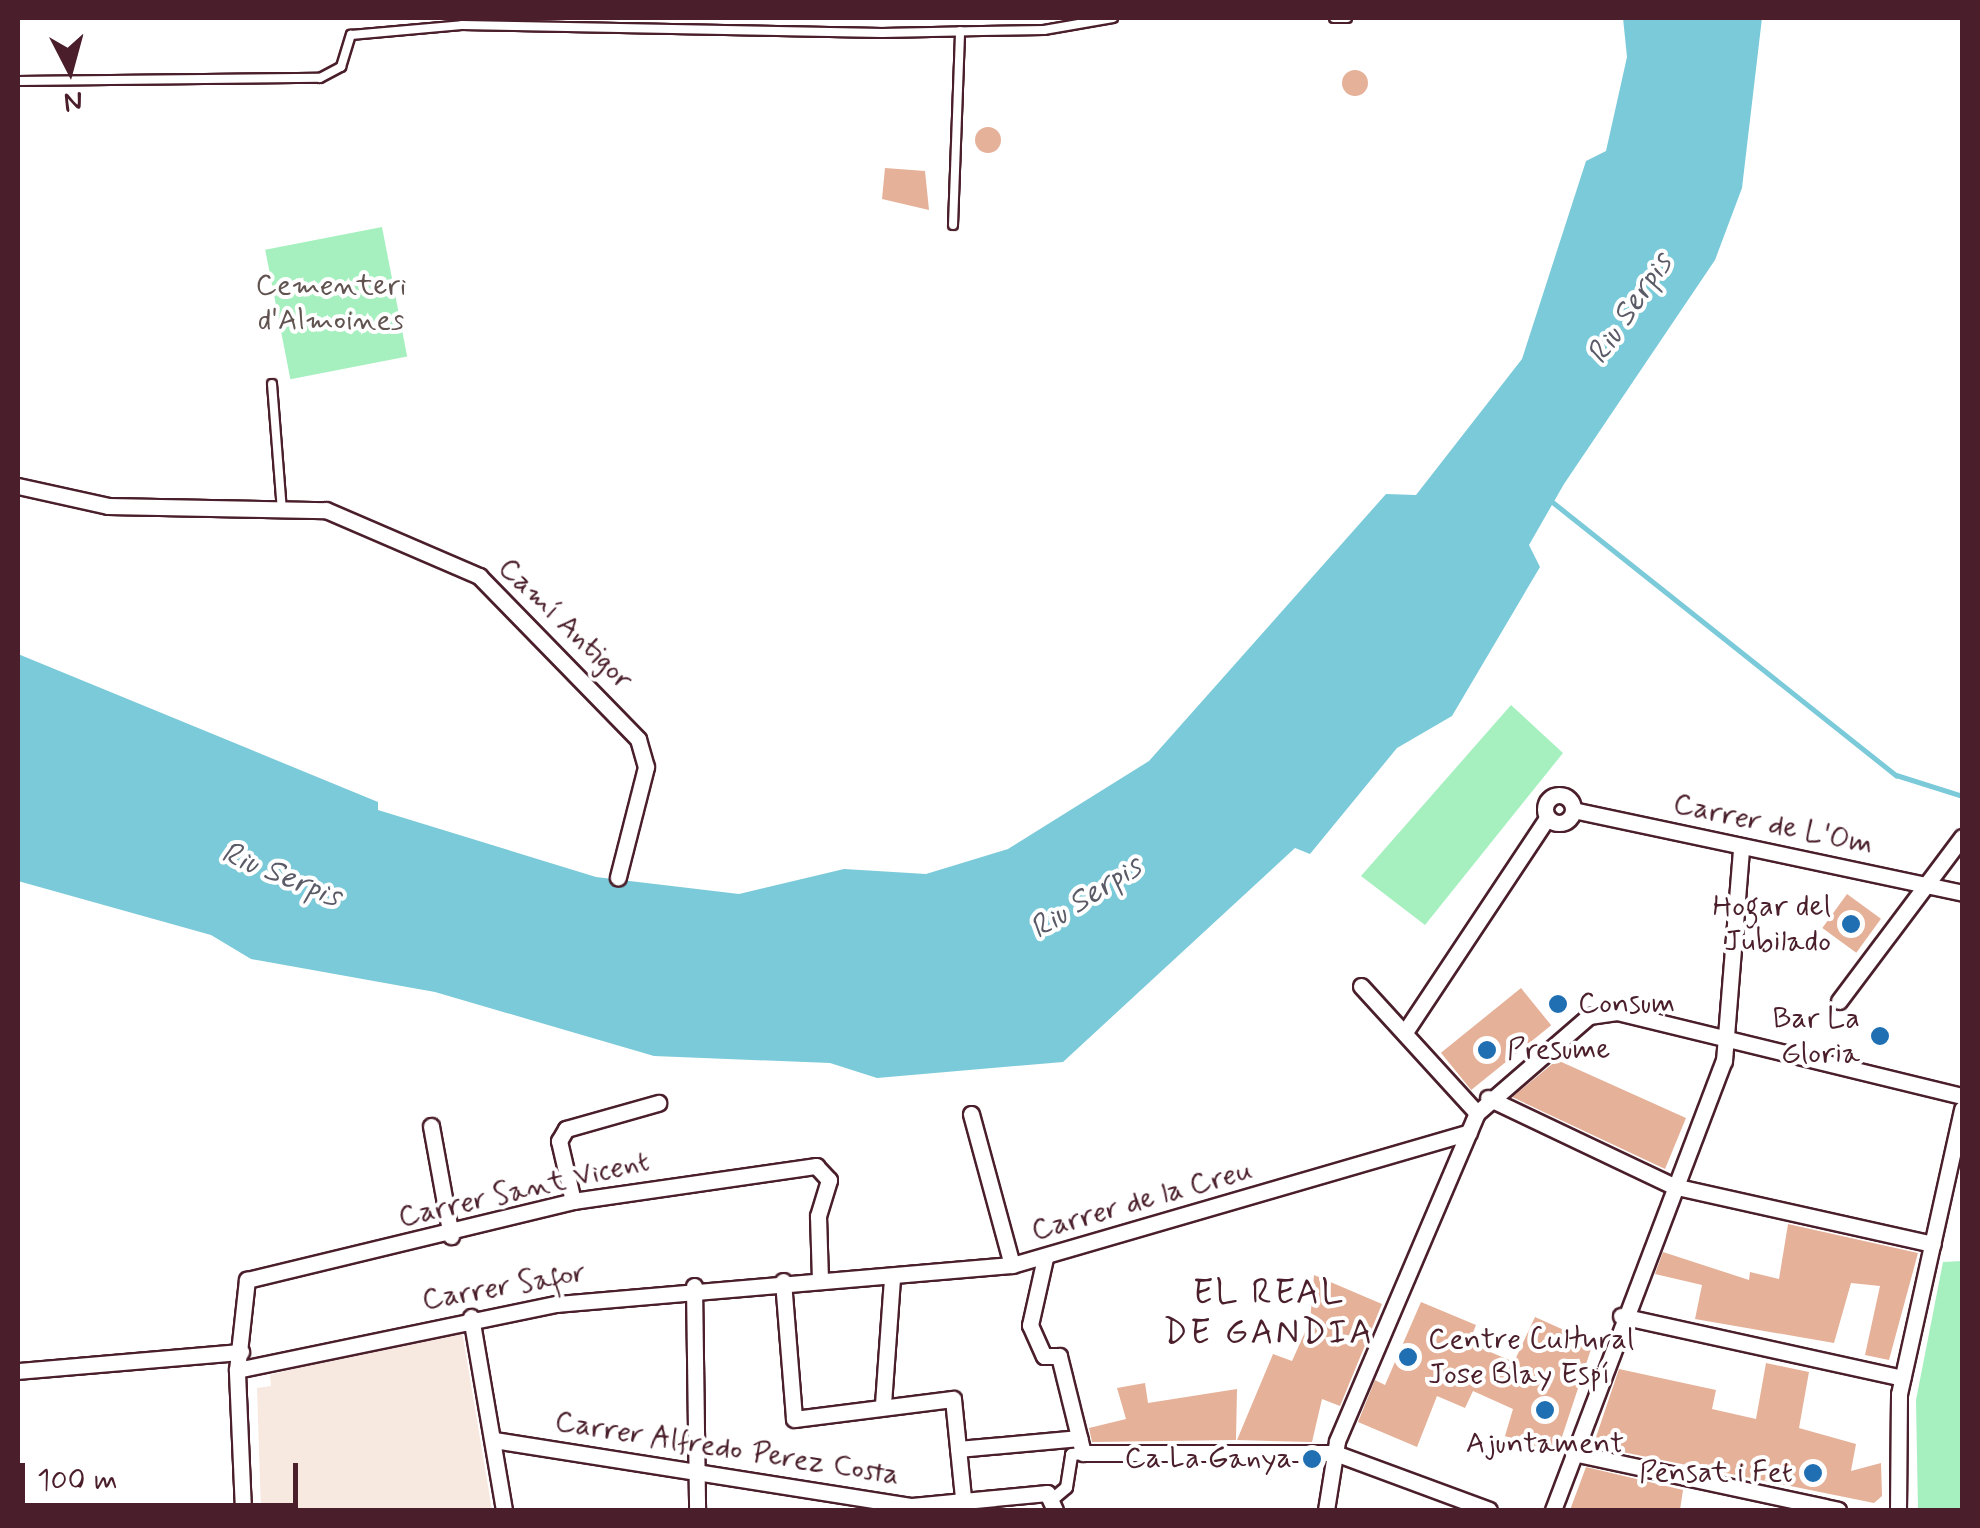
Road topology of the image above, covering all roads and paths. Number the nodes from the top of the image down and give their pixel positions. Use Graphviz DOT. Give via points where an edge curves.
graph roads {
  1 [pos="1112,18"];
  2 [pos="1334,18"];
  3 [pos="1346,18"];
  4 [pos="960,31"];
  5 [pos="18,81"];
  6 [pos="954,225"];
  7 [pos="272,384"];
  8 [pos="18,486"];
  9 [pos="282,514"];
  10 [pos="1962,837"];
  11 [pos="1741,848"];
  12 [pos="618,876"];
  13 [pos="1934,885"];
  14 [pos="1962,893"];
  15 [pos="1361,986"];
  16 [pos="1839,1001"];
  17 [pos="1405,1032"];
  18 [pos="1727,1044"];
  19 [pos="1962,1096"];
  20 [pos="1488,1098"];
  21 [pos="658,1102"];
  22 [pos="1962,1109"];
  23 [pos="1477,1113"];
  24 [pos="970,1114"];
  25 [pos="432,1126"];
  26 [pos="1470,1132"];
  27 [pos="1673,1186"];
  28 [pos="572,1201"];
  29 [pos="451,1236"];
  30 [pos="1933,1244"];
  31 [pos="1045,1258"];
  32 [pos="1012,1266"];
  33 [pos="892,1278"];
  34 [pos="820,1279"];
  35 [pos="783,1282"];
  36 [pos="694,1286"];
  37 [pos="1621,1316"];
  38 [pos="472,1317"];
  39 [pos="241,1352"];
  40 [pos="18,1370"];
  41 [pos="236,1370"];
  42 [pos="1902,1378"];
  43 [pos="883,1404"];
  44 [pos="494,1440"];
  45 [pos="1082,1445"];
  46 [pos="958,1449"];
  47 [pos="1335,1453"];
  48 [pos="1574,1453"];
  49 [pos="703,1471"];
  50 [pos="955,1504"];
  51 [pos="1054,1504"];
  52 [pos="243,1510"];
  53 [pos="504,1510"];
  54 [pos="697,1510"];
  55 [pos="1326,1510"];
  56 [pos="1489,1510"];
  57 [pos="1553,1510"];
  58 [pos="1838,1510"];
  59 [pos="1898,1510"];
  1 -- 4 [label="lane"];
  2 -- 3 [label="lane"];
  4 -- 5 [label="lane" via="462,26 351,35 340,67 320,78"];
  4 -- 6 [label="lane"];
  7 -- 9 [label="lane"];
  8 -- 9 [label="street, Camí Antigor" via="108,506"];
  9 -- 12 [label="street, Camí Antigor" via="338,513 470,570 625,720 646,767"];
  10 -- 13 [label="street"];
  11 -- 13 [label="street, Carrer de L'Om"];
  11 -- 17 [label="street, Carrer de L'Om" via="1573,810 1558,823 1548,818"];
  11 -- 18 [label="street"];
  13 -- 14 [label="street, Carrer de L'Om"];
  13 -- 16 [label="street"];
  15 -- 17 [label="street"];
  17 -- 23 [label="street"];
  18 -- 19 [label="street"];
  18 -- 20 [label="street" via="1617,1012 1589,1016"];
  18 -- 27 [label="street"];
  20 -- 23 [label="street"];
  20 -- 27 [label="street"];
  21 -- 28 [label="street" via="566,1128 559,1141"];
  22 -- 30 [label="street"];
  23 -- 26 [label="street"];
  24 -- 32 [label="street"];
  25 -- 29 [label="street"];
  26 -- 31 [label="street, Carrer de la Creu"];
  26 -- 47 [label="street"];
  27 -- 30 [label="street"];
  27 -- 37 [label="street"];
  28 -- 29 [label="street, Carrer Sant Vicent"];
  28 -- 34 [label="street, Carrer Sant Vicent" via="816,1166 829,1180 818,1216"];
  29 -- 39 [label="street, Carrer Sant Vicent" via="247,1280"];
  30 -- 42 [label="street"];
  31 -- 32 [label="street, Carrer de la Creu"];
  31 -- 45 [label="street" via="1030,1324 1044,1356 1060,1356"];
  32 -- 33 [label="street, Carrer de la Creu"];
  33 -- 34 [label="street, Carrer de la Creu"];
  33 -- 43 [label="street"];
  34 -- 35 [label="street, Carrer de la Creu"];
  35 -- 36 [label="street, Carrer Safor"];
  35 -- 43 [label="street" via="794,1419"];
  36 -- 38 [label="street, Carrer Safor"];
  36 -- 49 [label="street"];
  37 -- 42 [label="street"];
  37 -- 48 [label="street"];
  38 -- 41 [label="street, Carrer Safor"];
  38 -- 44 [label="street"];
  39 -- 40 [label="street"];
  39 -- 41 [label="street"];
  41 -- 52 [label="street"];
  42 -- 59 [label="street"];
  43 -- 46 [label="street" via="953,1399"];
  44 -- 49 [label="street, Carrer Alfredo Perez Costa"];
  44 -- 53 [label="street"];
  45 -- 46 [label="street"];
  45 -- 47 [label="street"];
  45 -- 51 [label="street" via="1071,1454 1066,1488"];
  46 -- 50 [label="street"];
  47 -- 55 [label="street"];
  47 -- 56 [label="street"];
  48 -- 57 [label="street"];
  48 -- 58 [label="street"];
  49 -- 50 [label="street, Carrer Alfredo Perez Costa" via="912,1506"];
  49 -- 54 [label="street"];
  50 -- 51 [label="street, Carrer Alfredo Perez Costa"];
}
